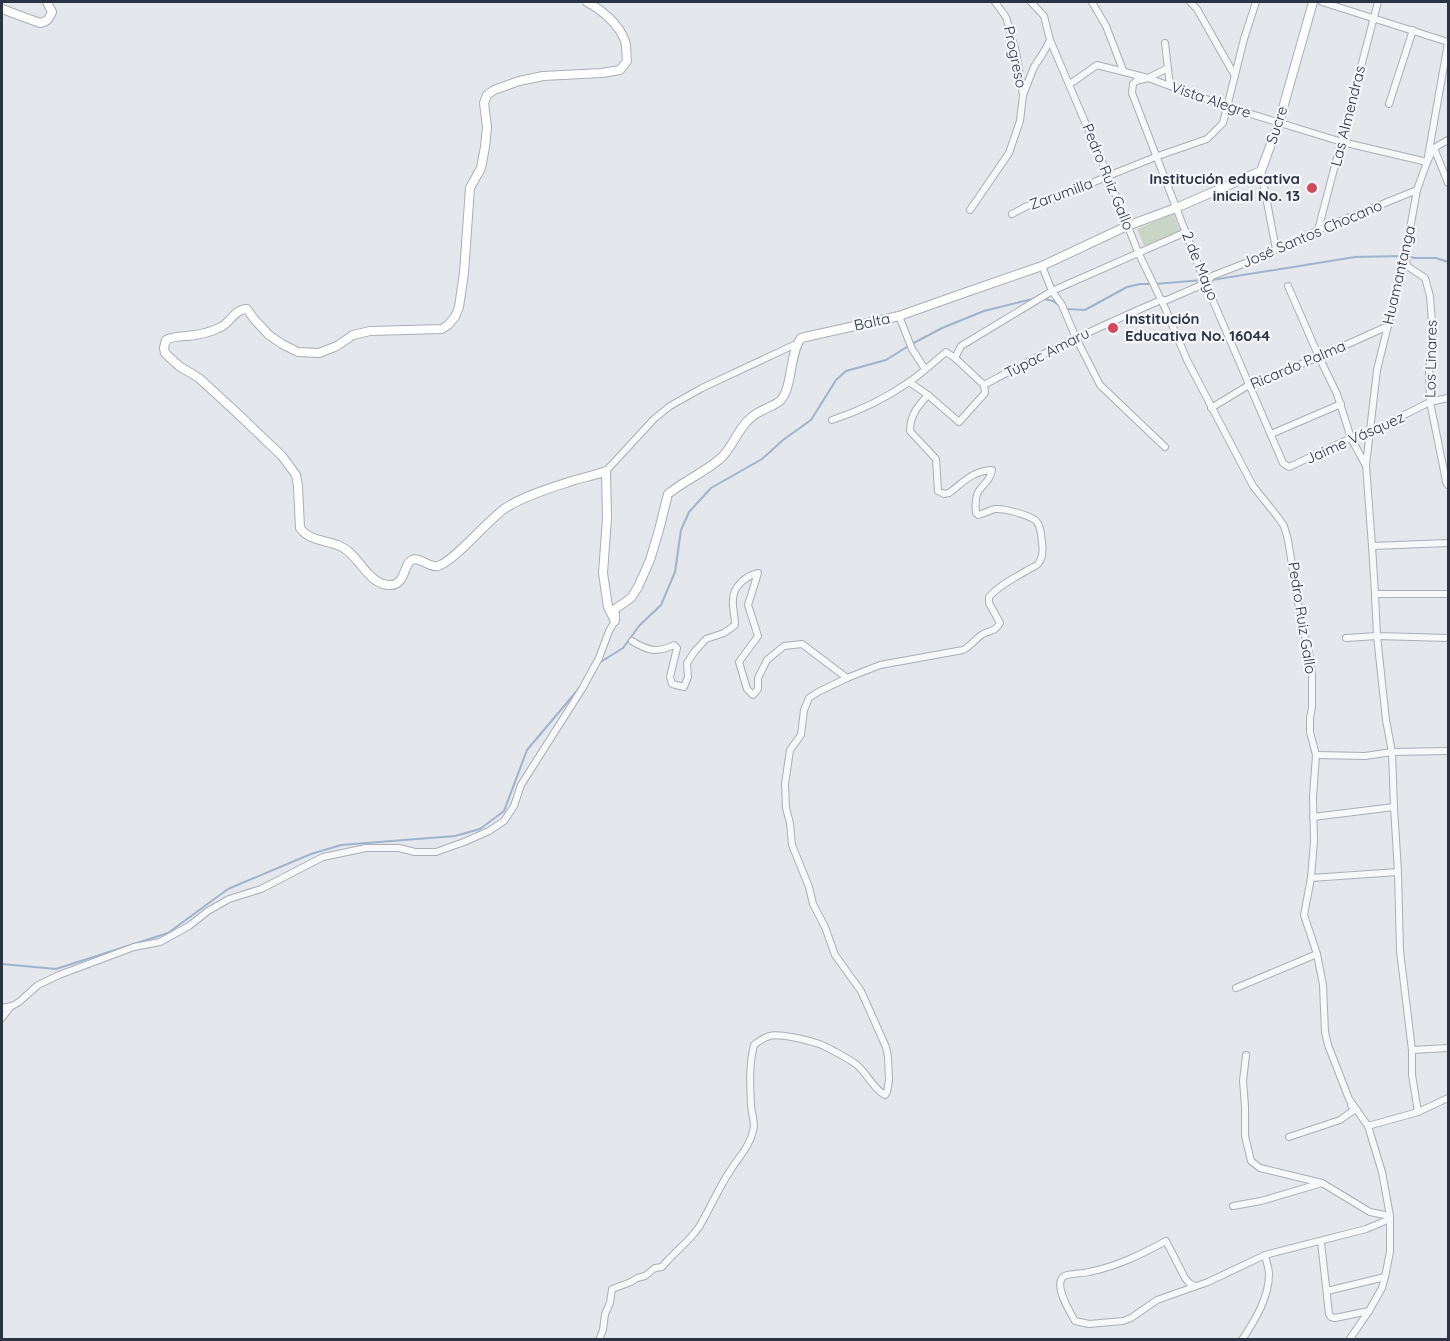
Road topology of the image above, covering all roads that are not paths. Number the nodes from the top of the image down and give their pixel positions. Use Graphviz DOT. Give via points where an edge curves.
graph roads {
  1 [pos="47,2"];
  2 [pos="587,2"];
  3 [pos="995,2"];
  4 [pos="1031,2"];
  5 [pos="1092,2"];
  6 [pos="1191,2"];
  7 [pos="1256,2"];
  8 [pos="1313,2"];
  9 [pos="1322,2"];
  10 [pos="1378,2"];
  11 [pos="2,9"];
  12 [pos="1373,18"];
  13 [pos="1413,30"];
  14 [pos="1050,40"];
  15 [pos="1449,42"];
  16 [pos="1165,43"];
  17 [pos="1168,68"];
  18 [pos="1123,70"];
  19 [pos="1236,77"];
  20 [pos="1148,78"];
  21 [pos="1070,84"];
  22 [pos="1170,86"];
  23 [pos="1023,95"];
  24 [pos="1389,104"];
  25 [pos="1228,107"];
  26 [pos="1279,122"];
  27 [pos="1449,140"];
  28 [pos="1342,142"];
  29 [pos="1434,148"];
  30 [pos="1158,156"];
  31 [pos="1427,162"];
  32 [pos="1261,171"];
  33 [pos="1108,176"];
  34 [pos="1449,183"];
  35 [pos="1417,190"];
  36 [pos="1176,208"];
  37 [pos="970,210"];
  38 [pos="1012,214"];
  39 [pos="1128,226"];
  40 [pos="1318,230"];
  41 [pos="1186,232"];
  42 [pos="1276,249"];
  43 [pos="1138,252"];
  44 [pos="1406,256"];
  45 [pos="1042,266"];
  46 [pos="1207,282"];
  47 [pos="1288,286"];
  48 [pos="1052,291"];
  49 [pos="1161,300"];
  50 [pos="899,316"];
  51 [pos="1388,326"];
  52 [pos="1076,338"];
  53 [pos="796,344"];
  54 [pos="1318,357"];
  55 [pos="955,358"];
  56 [pos="925,369"];
  57 [pos="909,382"];
  58 [pos="984,385"];
  59 [pos="1249,385"];
  60 [pos="928,395"];
  61 [pos="1449,398"];
  62 [pos="1430,402"];
  63 [pos="1341,405"];
  64 [pos="1211,408"];
  65 [pos="832,420"];
  66 [pos="1370,432"];
  67 [pos="1271,434"];
  68 [pos="1351,438"];
  69 [pos="1166,447"];
  70 [pos="1282,461"];
  71 [pos="1366,465"];
  72 [pos="606,471"];
  73 [pos="1449,485"];
  74 [pos="1449,543"];
  75 [pos="1372,546"];
  76 [pos="1375,594"];
  77 [pos="1449,594"];
  78 [pos="615,621"];
  79 [pos="1377,636"];
  80 [pos="1346,638"];
  81 [pos="1449,638"];
  82 [pos="632,641"];
  83 [pos="847,678"];
  84 [pos="1449,751"];
  85 [pos="1392,752"];
  86 [pos="1316,755"];
  87 [pos="1394,807"];
  88 [pos="1313,817"];
  89 [pos="1398,872"];
  90 [pos="1311,878"];
  91 [pos="1317,954"];
  92 [pos="1236,988"];
  93 [pos="12,1006"];
  94 [pos="2,1008"];
  95 [pos="2,1018"];
  96 [pos="1449,1048"];
  97 [pos="1412,1050"];
  98 [pos="1246,1055"];
  99 [pos="1449,1098"];
  100 [pos="1349,1099"];
  101 [pos="1418,1112"];
  102 [pos="1368,1126"];
  103 [pos="1289,1137"];
  104 [pos="1322,1183"];
  105 [pos="1233,1206"];
  106 [pos="1390,1217"];
  107 [pos="1321,1242"];
  108 [pos="1264,1255"];
  109 [pos="1385,1277"];
  110 [pos="1195,1286"];
  111 [pos="1327,1291"];
  112 [pos="1370,1311"];
  113 [pos="599,1340"];
  114 [pos="1242,1340"];
  115 [pos="1349,1340"];
  1 -- 11 [label="street" via="52,12 50,18 40,23"];
  2 -- 72 [label="street" via="616,26 625,41 627,61 620,70 543,76 487,95 485,147 481,168 470,188 459,307 448,325 442,329 370,331 353,335 319,353 298,352 269,335 243,308 222,327 197,335 171,337 164,348 179,366 199,378 282,456 296,475 303,532 341,546 370,575 387,585 401,579 412,560 438,566 448,560 507,507"];
  3 -- 23 [label="street, Progreso" via="1006,17"];
  4 -- 14 [label="street, Pedro Ruiz Gallo" via="1044,16"];
  5 -- 18 [label="street"];
  6 -- 19 [label="street"];
  7 -- 19 [label="street, Zarumilla"];
  8 -- 26 [label="street, Sucre"];
  9 -- 12 [label="street"];
  10 -- 12 [label="street, Las Almendras"];
  12 -- 13 [label="street"];
  12 -- 28 [label="street, Las Almendras"];
  13 -- 15 [label="street"];
  13 -- 24 [label="street"];
  14 -- 21 [label="street, Pedro Ruiz Gallo"];
  14 -- 23 [label="street"];
  15 -- 31 [label="street, Huamantanga"];
  16 -- 17 [label="street"];
  17 -- 20 [label="street"];
  17 -- 22 [label="street"];
  18 -- 20 [label="street, Vista Alegre"];
  18 -- 21 [label="street, Vista Alegre" via="1097,65"];
  19 -- 25 [label="street, Zarumilla"];
  20 -- 22 [label="street, Vista Alegre"];
  20 -- 30 [label="street, 2 de Mayo" via="1136,81 1132,93"];
  21 -- 33 [label="street, Pedro Ruiz Gallo"];
  22 -- 25 [label="street, Vista Alegre"];
  23 -- 37 [label="street, Progreso" via="1020,121 1009,153"];
  25 -- 26 [label="street, Vista Alegre"];
  25 -- 30 [label="street, Zarumilla" via="1223,123 1207,139"];
  26 -- 28 [label="street, Vista Alegre"];
  26 -- 32 [label="street, Sucre"];
  27 -- 29 [label="street"];
  28 -- 31 [label="street, Vista Alegre"];
  28 -- 40 [label="street, Las Almendras"];
  29 -- 31 [label="street"];
  29 -- 34 [label="street"];
  30 -- 33 [label="street, Zarumilla"];
  30 -- 36 [label="street, 2 de Mayo"];
  31 -- 35 [label="street, Huamantanga"];
  32 -- 36 [label="street, Balta"];
  32 -- 42 [label="street"];
  33 -- 38 [label="street, Zarumilla"];
  33 -- 39 [label="street, Pedro Ruiz Gallo"];
  35 -- 40 [label="street, José Santos Chocano"];
  35 -- 44 [label="street, Huamantanga"];
  36 -- 39 [label="street, Balta"];
  36 -- 41 [label="street, 2 de Mayo"];
  39 -- 43 [label="street, Pedro Ruiz Gallo"];
  39 -- 45 [label="street, Balta"];
  40 -- 42 [label="street, José Santos Chocano"];
  41 -- 43 [label="street"];
  41 -- 46 [label="street, 2 de Mayo"];
  42 -- 46 [label="street, José Santos Chocano" via="1212,276"];
  43 -- 48 [label="street"];
  43 -- 49 [label="street, Pedro Ruiz Gallo"];
  44 -- 51 [label="street, Huamantanga"];
  44 -- 62 [label="street, Los Linares" via="1407,266 1425,278 1430,296"];
  45 -- 48 [label="street"];
  45 -- 50 [label="street, Balta"];
  46 -- 49 [label="street, Túpac Amaru"];
  46 -- 59 [label="street, 2 de Mayo"];
  47 -- 54 [label="street"];
  48 -- 52 [label="street"];
  48 -- 55 [label="street" via="961,346"];
  49 -- 52 [label="street, Túpac Amaru"];
  49 -- 64 [label="street, Pedro Ruiz Gallo"];
  50 -- 53 [label="street, Balta" via="801,338"];
  50 -- 56 [label="street"];
  51 -- 54 [label="street, Ricardo Palma"];
  51 -- 66 [label="street, Huamantanga" via="1377,370"];
  52 -- 58 [label="street, Túpac Amaru"];
  52 -- 69 [label="street" via="1100,385"];
  53 -- 72 [label="street" via="670,406"];
  53 -- 78 [label="street" via="781,400 751,417 722,456 668,494 638,587 631,598 615,609"];
  54 -- 59 [label="street, Ricardo Palma"];
  54 -- 63 [label="street"];
  55 -- 56 [label="street" via="946,352"];
  55 -- 58 [label="street"];
  56 -- 57 [label="street"];
  57 -- 60 [label="street"];
  57 -- 65 [label="street" via="859,411"];
  58 -- 60 [label="street" via="986,393 959,422"];
  59 -- 64 [label="street, Ricardo Palma"];
  59 -- 67 [label="street, 2 de Mayo"];
  60 -- 83 [label="street" via="915,410 910,431 936,459 938,491 949,494 974,473 992,470 976,495 976,513 1003,509 1035,520 1040,527 1041,559 988,597 999,626 971,646 880,664"];
  61 -- 62 [label="street, Jaime Vásquez"];
  62 -- 66 [label="street, Jaime Vásquez"];
  62 -- 73 [label="street, Los Linares"];
  63 -- 67 [label="street"];
  63 -- 68 [label="street"];
  64 -- 86 [label="street, Pedro Ruiz Gallo" via="1253,486 1286,533 1310,658 1310,732"];
  66 -- 68 [label="street, Jaime Vásquez"];
  66 -- 71 [label="street, Huamantanga"];
  67 -- 70 [label="street, 2 de Mayo"];
  68 -- 70 [label="street, Jaime Vásquez" via="1289,468"];
  68 -- 71 [label="street"];
  71 -- 75 [label="street, Huamantanga"];
  72 -- 78 [label="street" via="603,573 608,607"];
  74 -- 75 [label="street"];
  75 -- 76 [label="street, Huamantanga"];
  76 -- 77 [label="street"];
  76 -- 79 [label="street, Huamantanga"];
  78 -- 93 [label="street" via="582,689 520,785 514,806 504,821 489,831 436,852 366,848 323,857 261,889 229,899 160,942 134,947 38,984"];
  79 -- 80 [label="street"];
  79 -- 81 [label="street"];
  79 -- 85 [label="street, Huamantanga"];
  82 -- 83 [label="street" via="656,651 674,645 677,648 670,677 672,684 684,687 687,663 706,639 735,625 732,599 737,586 758,573 748,604 758,636 739,662 747,689 753,695 768,660 784,646 802,644"];
  83 -- 113 [label="street" via="809,699 801,735 790,750 786,807 792,845 813,904 835,955 861,991 886,1047 887,1092 880,1093 855,1063 818,1043 770,1035 754,1045 750,1060 754,1130 744,1151 685,1244 662,1267 612,1289"];
  84 -- 85 [label="street"];
  85 -- 86 [label="street"];
  85 -- 87 [label="street, Huamantanga"];
  86 -- 88 [label="street, Pedro Ruiz Gallo"];
  87 -- 88 [label="street"];
  87 -- 89 [label="street, Huamantanga"];
  88 -- 90 [label="street, Pedro Ruiz Gallo"];
  89 -- 90 [label="street"];
  89 -- 97 [label="street, Huamantanga" via="1400,951"];
  90 -- 91 [label="street, Pedro Ruiz Gallo" via="1304,915"];
  91 -- 92 [label="street"];
  91 -- 100 [label="street, Pedro Ruiz Gallo" via="1328,1046"];
  93 -- 94 [label="street"];
  93 -- 95 [label="street"];
  96 -- 97 [label="street"];
  97 -- 101 [label="street, Huamantanga"];
  98 -- 104 [label="street" via="1245,1136 1251,1161 1260,1168"];
  99 -- 101 [label="street"];
  100 -- 102 [label="street, Pedro Ruiz Gallo"];
  100 -- 103 [label="street" via="1353,1110 1340,1120"];
  101 -- 102 [label="street"];
  102 -- 106 [label="street, Pedro Ruiz Gallo"];
  104 -- 105 [label="street"];
  104 -- 106 [label="street" via="1370,1212"];
  106 -- 107 [label="street" via="1366,1229"];
  106 -- 109 [label="street, Pedro Ruiz Gallo"];
  107 -- 108 [label="street"];
  107 -- 111 [label="street"];
  108 -- 110 [label="street"];
  108 -- 114 [label="street" via="1269,1273 1267,1287"];
  109 -- 111 [label="street"];
  109 -- 112 [label="street, Pedro Ruiz Gallo"];
  110 -- 110 [label="street" via="1185,1278 1166,1241 1131,1260 1065,1275 1060,1281 1063,1300 1074,1320 1089,1324 1123,1321 1157,1300"];
  111 -- 112 [label="street" via="1331,1317"];
  112 -- 115 [label="street, Pedro Ruiz Gallo"];
}
